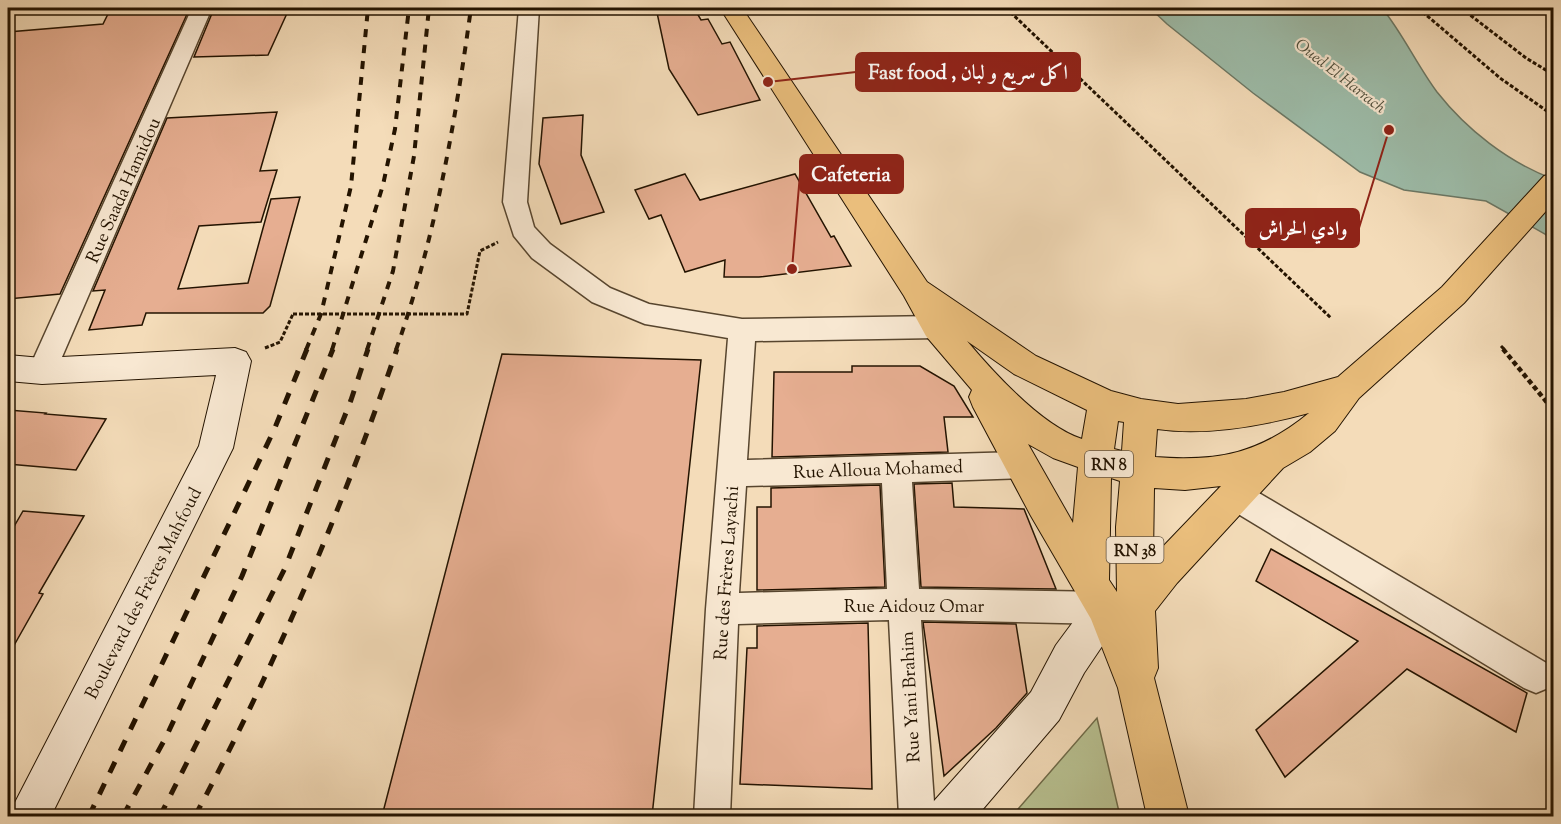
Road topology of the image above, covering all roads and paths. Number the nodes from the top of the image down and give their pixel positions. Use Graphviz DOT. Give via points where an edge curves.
graph roads {
  1 [pos="202,8"];
  2 [pos="529,8"];
  3 [pos="731,8"];
  4 [pos="1006,8"];
  5 [pos="1418,8"];
  6 [pos="1461,8"];
  7 [pos="1554,75"];
  8 [pos="1554,116"];
  9 [pos="1554,183"];
  10 [pos="480,251"];
  11 [pos="915,288"];
  12 [pos="1331,318"];
  13 [pos="937,327"];
  14 [pos="742,330"];
  15 [pos="280,342"];
  16 [pos="1501,346"];
  17 [pos="969,366"];
  18 [pos="8,368"];
  19 [pos="42,371"];
  20 [pos="1348,388"];
  21 [pos="1104,403"];
  22 [pos="1554,411"];
  23 [pos="1141,413"];
  24 [pos="1271,457"];
  25 [pos="1094,459"];
  26 [pos="1022,465"];
  27 [pos="896,470"];
  28 [pos="1136,471"];
  29 [pos="733,472"];
  30 [pos="1236,496"];
  31 [pos="1111,600"];
  32 [pos="904,604"];
  33 [pos="722,609"];
  34 [pos="1536,676"];
  35 [pos="1167,811"];
  36 [pos="715,814"];
  37 [pos="29,816"];
  38 [pos="917,816"];
  39 [pos="949,816"];
  1 -- 19 [label="street, Rue Saada Hamidou"];
  2 -- 14 [label="street" via="515,202 523,230 541,251 601,296 645,314"];
  3 -- 11 [label="main road, RN 8"];
  4 -- 12 [label="path"];
  5 -- 8 [label="path" via="1500,78"];
  6 -- 7 [label="path"];
  9 -- 20 [label="main road, RN 8" via="1453,295"];
  10 -- 15 [label="path, bridge" via="467,314 293,314"];
  11 -- 13 [label="main road, RN 8"];
  11 -- 21 [label="main road, RN 8" via="1025,365"];
  13 -- 14 [label="street"];
  13 -- 17 [label="main road, RN 8"];
  14 -- 29 [label="street, Rue des Frères Layachi"];
  16 -- 22 [label="path"];
  17 -- 25 [label="main road, RN 8" via="1040,434"];
  17 -- 26 [label="main road"];
  18 -- 19 [label="street"];
  19 -- 37 [label="street, Boulevard des Frères Mahfoud" via="235,362 216,448"];
  20 -- 23 [label="main road, RN 8" via="1246,413 1178,418"];
  20 -- 24 [label="main road, RN 8" via="1323,421 1298,442"];
  21 -- 23 [label="main road, RN 8"];
  21 -- 25 [label="main road, RN 38"];
  23 -- 28 [label="main road, RN 38"];
  24 -- 28 [label="main road, RN 8" via="1230,470 1185,475"];
  24 -- 30 [label="main road"];
  25 -- 28 [label="main road, RN 8"];
  25 -- 31 [label="main road, RN 38"];
  26 -- 27 [label="street, Rue Alloua Mohamed"];
  26 -- 31 [label="main road"];
  27 -- 29 [label="street, Rue Alloua Mohamed"];
  27 -- 32 [label="street, Rue Yani Brahim"];
  28 -- 31 [label="main road, RN 38" via="1134,527"];
  29 -- 33 [label="street, Rue des Frères Layachi"];
  30 -- 31 [label="main road" via="1164,571"];
  30 -- 34 [label="street"];
  31 -- 32 [label="street, Rue Aidouz Omar"];
  31 -- 35 [label="main road, RN 38" via="1138,688"];
  31 -- 39 [label="street" via="1070,659 1045,706"];
  32 -- 33 [label="street, Rue Aidouz Omar"];
  32 -- 38 [label="street, Rue Yani Brahim"];
  33 -- 36 [label="street, Rue des Frères Layachi"];
}
